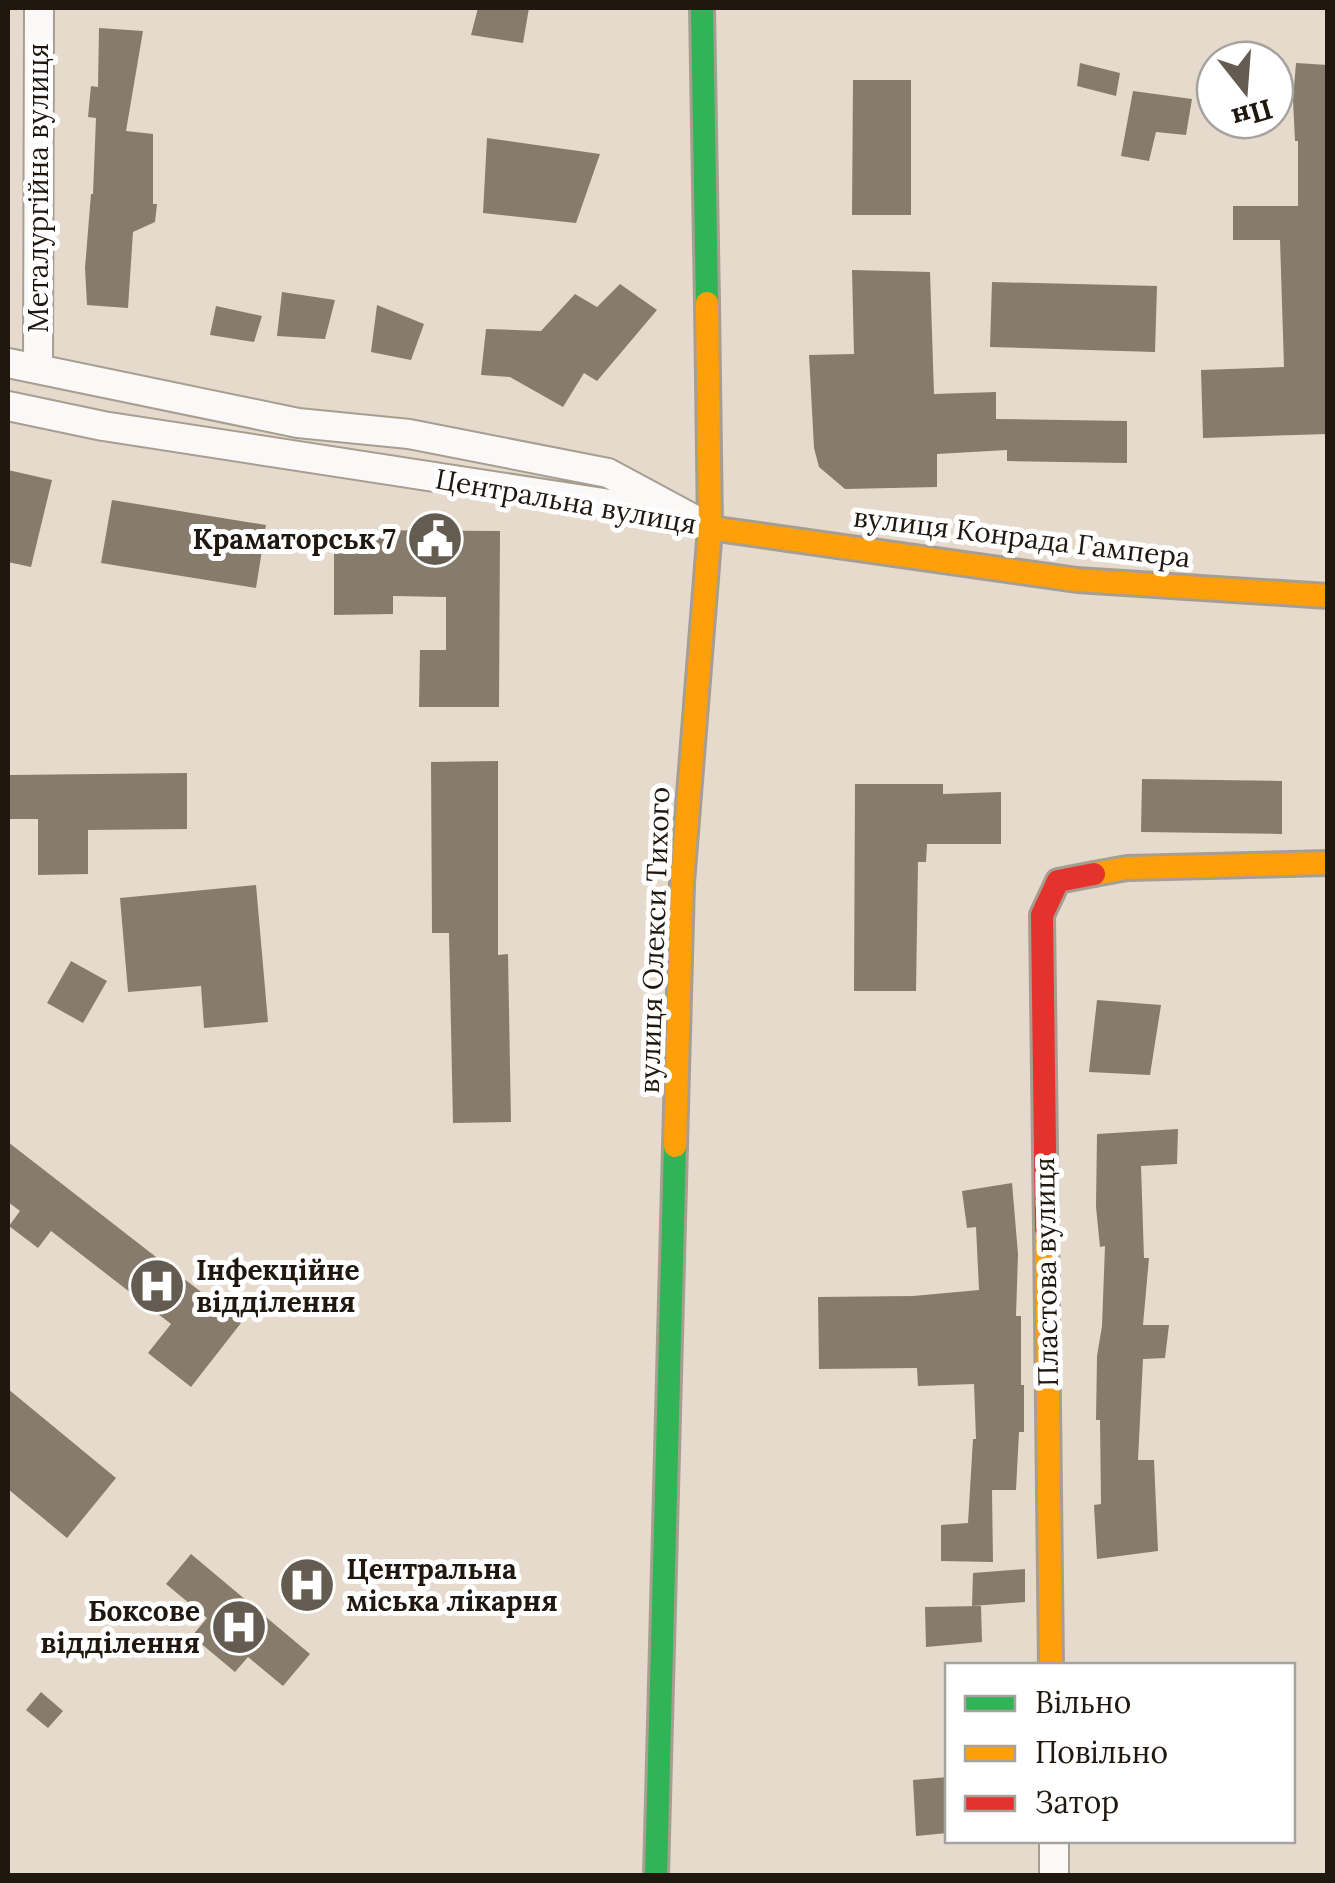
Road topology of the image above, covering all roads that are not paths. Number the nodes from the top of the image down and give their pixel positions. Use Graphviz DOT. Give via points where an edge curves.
graph roads {
  1 [pos="38,8"];
  2 [pos="702,8"];
  3 [pos="8,363"];
  4 [pos="38,369"];
  5 [pos="8,406"];
  6 [pos="710,528"];
  7 [pos="1328,596"];
  8 [pos="1328,863"];
  9 [pos="1051,1663"];
  10 [pos="1054,1843"];
  11 [pos="656,1876"];
  12 [pos="1054,1876"];
  1 -- 4 [label="street, Металургійна вулиця"];
  2 -- 6 [label="main road, вулиця Олекси Тихого"];
  3 -- 4 [label="street, Центральна вулиця"];
  4 -- 6 [label="street, Центральна вулиця" via="298,423 408,434 608,474"];
  5 -- 6 [label="street, Центральна вулиця" via="610,504"];
  6 -- 7 [label="main road, вулиця Конрада Гампера" via="1077,580"];
  6 -- 11 [label="main road, вулиця Олекси Тихого" via="682,882"];
  8 -- 9 [label="main road, Пластова вулиця" via="1128,868 1058,881 1042,915"];
  10 -- 12 [label="street"];
}
